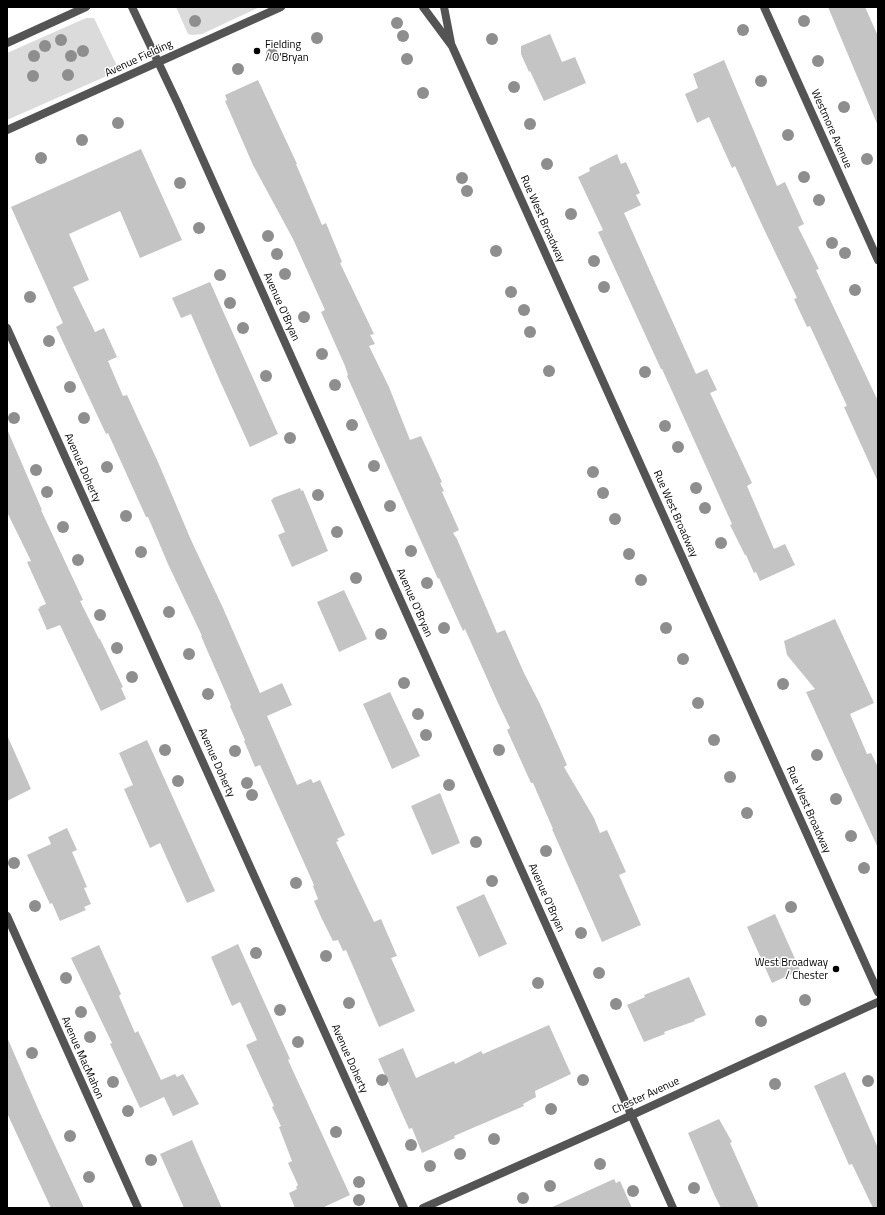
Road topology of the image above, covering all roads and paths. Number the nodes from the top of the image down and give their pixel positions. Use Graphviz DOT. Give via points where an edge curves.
graph roads {
  1 [pos="86,7"];
  2 [pos="132,7"];
  3 [pos="281,7"];
  4 [pos="423,7"];
  5 [pos="444,7"];
  6 [pos="764,7"];
  7 [pos="7,43"];
  8 [pos="452,46"];
  9 [pos="158,62"];
  10 [pos="7,130"];
  11 [pos="878,260"];
  12 [pos="7,328"];
  13 [pos="7,916"];
  14 [pos="878,992"];
  15 [pos="878,1002"];
  16 [pos="631,1114"];
  17 [pos="138,1208"];
  18 [pos="404,1208"];
  19 [pos="423,1208"];
  20 [pos="673,1208"];
  1 -- 7 [label="street"];
  2 -- 9 [label="street, Avenue O'Bryan"];
  3 -- 9 [label="street, Avenue Fielding"];
  4 -- 8 [label="street, Rue West Broadway"];
  5 -- 8 [label="street, Rue West Broadway"];
  6 -- 11 [label="street, Westmore Avenue"];
  8 -- 14 [label="street, Rue West Broadway"];
  9 -- 10 [label="street, Avenue Fielding"];
  9 -- 16 [label="street, Avenue O'Bryan"];
  12 -- 18 [label="street, Avenue Doherty"];
  13 -- 17 [label="street, Avenue MacMahon"];
  15 -- 16 [label="street, Chester Avenue"];
  16 -- 19 [label="street, Chester Avenue"];
  16 -- 20 [label="street, Avenue O'Bryan"];
}
